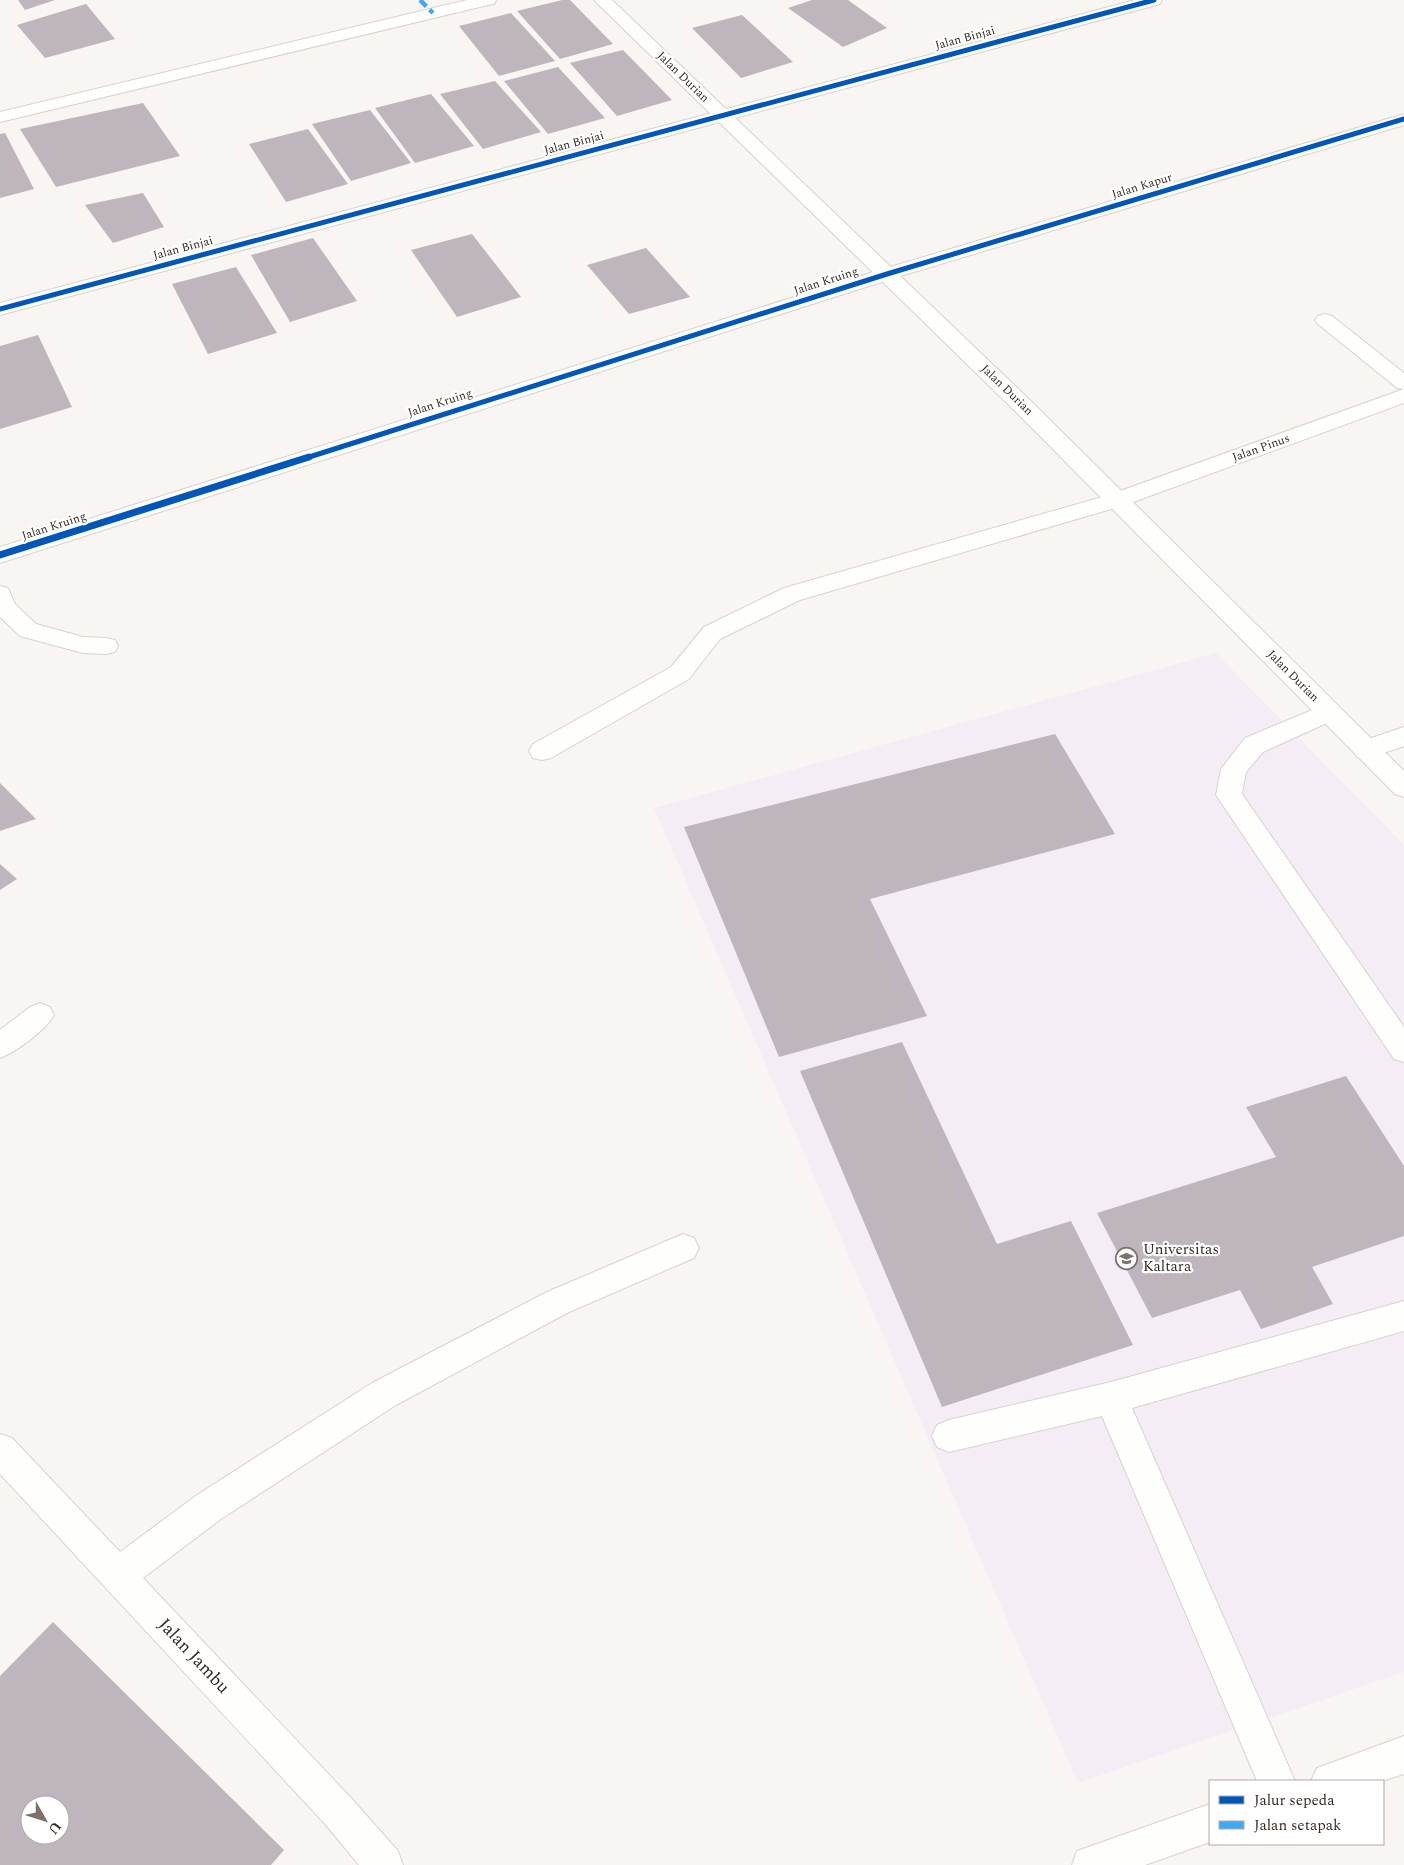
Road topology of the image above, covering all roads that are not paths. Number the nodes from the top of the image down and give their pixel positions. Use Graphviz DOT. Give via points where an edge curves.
graph roads {
  1 [pos="488,0"];
  2 [pos="602,0"];
  3 [pos="1154,0"];
  4 [pos="722,114"];
  5 [pos="0,117"];
  6 [pos="1404,119"];
  7 [pos="887,274"];
  8 [pos="0,309"];
  9 [pos="1325,320"];
  10 [pos="1404,383"];
  11 [pos="1404,396"];
  12 [pos="1117,500"];
  13 [pos="0,555"];
  14 [pos="0,594"];
  15 [pos="106,646"];
  16 [pos="1329,712"];
  17 [pos="1404,736"];
  18 [pos="1366,750"];
  19 [pos="542,751"];
  20 [pos="1404,787"];
  21 [pos="40,1015"];
  22 [pos="0,1046"];
  23 [pos="1404,1050"];
  24 [pos="683,1248"];
  25 [pos="1404,1316"];
  26 [pos="1111,1398"];
  27 [pos="949,1436"];
  28 [pos="0,1450"];
  29 [pos="118,1575"];
  30 [pos="1404,1755"];
  31 [pos="1276,1780"];
  32 [pos="1333,1780"];
  33 [pos="1209,1823"];
  34 [pos="384,1865"];
  35 [pos="1091,1865"];
  1 -- 5 [label="main road"];
  2 -- 4 [label="main road, Jalan Durian"];
  3 -- 4 [label="main road, Jalan Binjai"];
  4 -- 7 [label="main road, Jalan Durian"];
  4 -- 8 [label="main road, Jalan Binjai"];
  6 -- 7 [label="main road, Jalan Kapur"];
  7 -- 12 [label="main road, Jalan Durian"];
  7 -- 13 [label="main road, Jalan Kruing"];
  9 -- 10 [label="main road"];
  11 -- 12 [label="main road, Jalan Pinus"];
  12 -- 16 [label="main road, Jalan Durian"];
  12 -- 19 [label="main road, Jalan Pinus" via="792,594 712,633 680,673"];
  14 -- 15 [label="main road" via="5,608 28,630 83,645"];
  16 -- 18 [label="main road, Jalan Durian"];
  16 -- 23 [label="main road" via="1254,745 1234,769 1229,795"];
  17 -- 18 [label="main road"];
  18 -- 20 [label="main road, Jalan Durian"];
  21 -- 22 [label="main road"];
  24 -- 29 [label="main road" via="558,1302 384,1394 209,1507"];
  25 -- 26 [label="main road"];
  26 -- 27 [label="main road"];
  26 -- 31 [label="main road"];
  28 -- 29 [label="main road, Jalan Jambu"];
  29 -- 34 [label="main road, Jalan Jambu" via="339,1812"];
  30 -- 32 [label="main road"];
  33 -- 35 [label="main road"];
}
